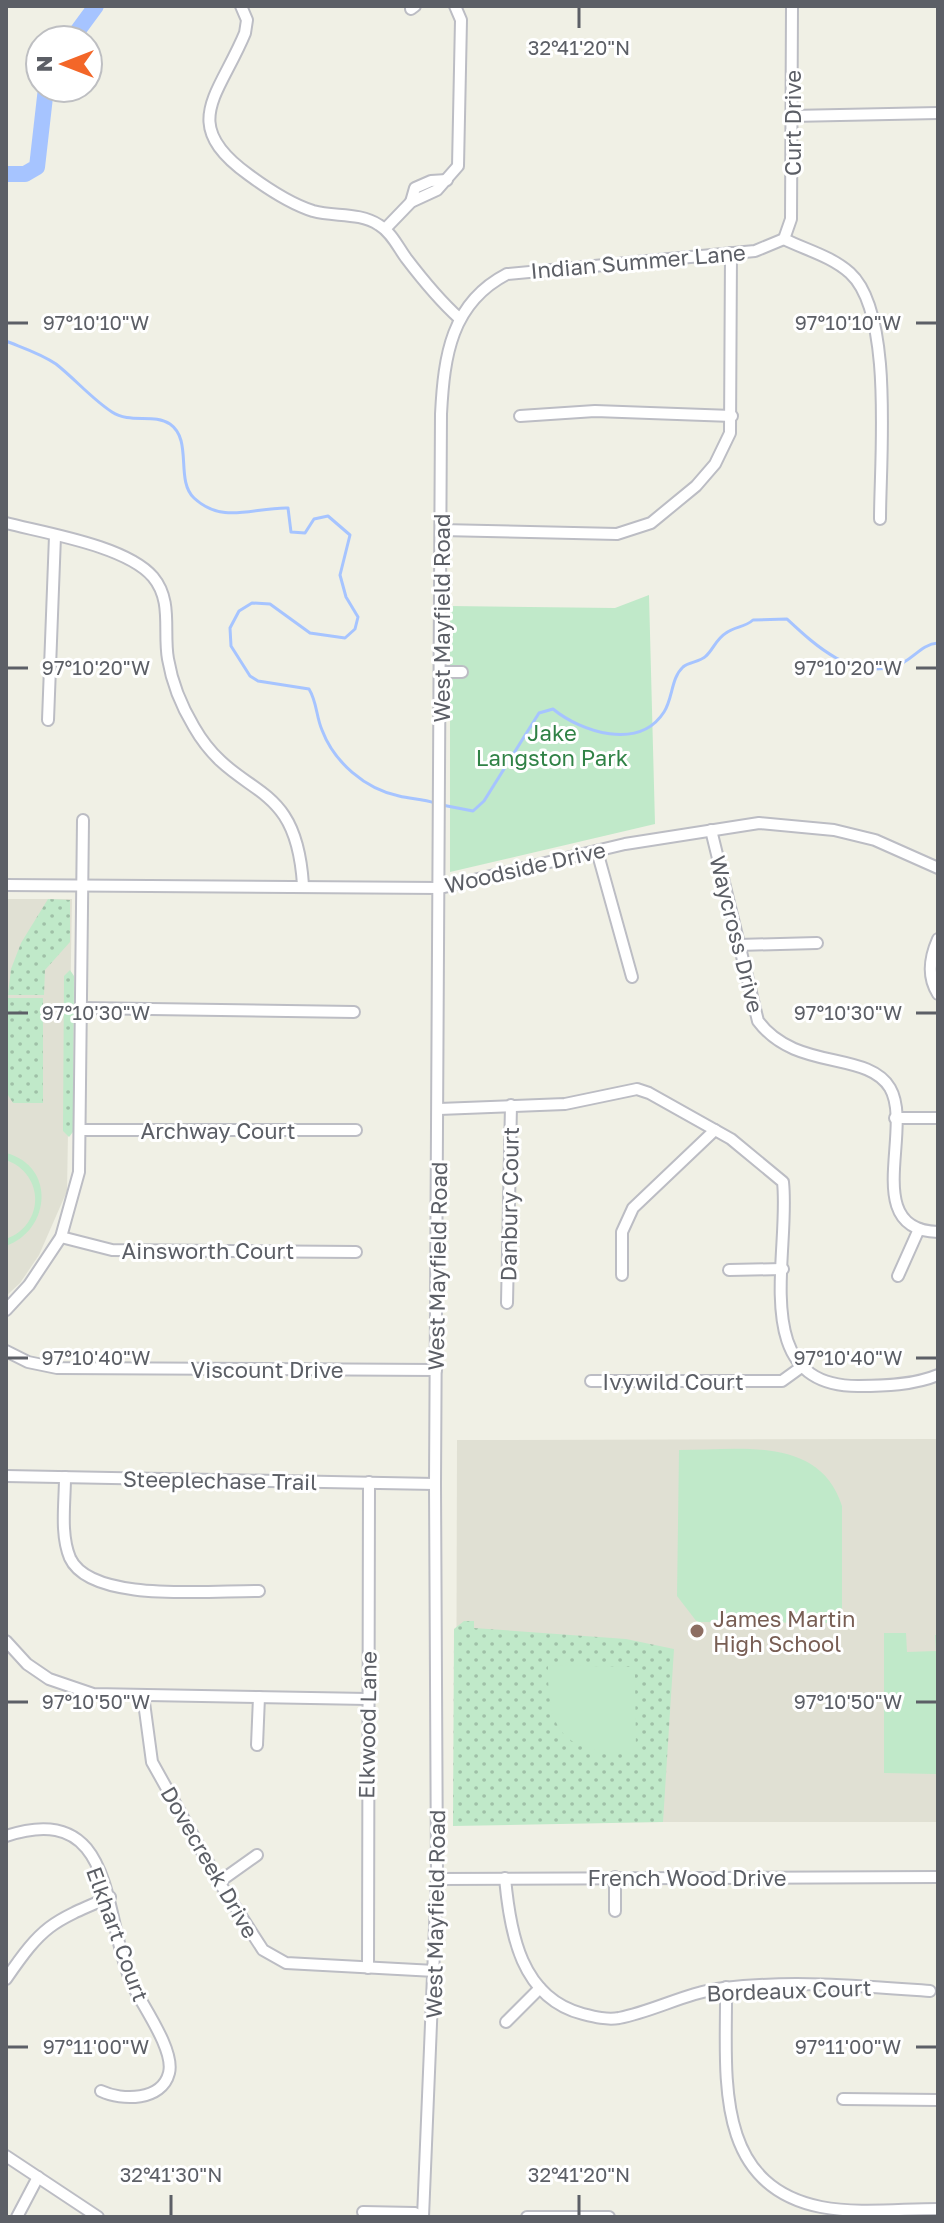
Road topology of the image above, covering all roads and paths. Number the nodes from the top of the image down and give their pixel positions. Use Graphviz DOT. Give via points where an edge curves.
graph roads {
  1 [pos="241,6"];
  2 [pos="455,6"];
  3 [pos="792,6"];
  4 [pos="938,113"];
  5 [pos="791,116"];
  6 [pos="385,229"];
  7 [pos="784,239"];
  8 [pos="731,253"];
  9 [pos="459,318"];
  10 [pos="520,416"];
  11 [pos="732,416"];
  12 [pos="880,519"];
  13 [pos="6,523"];
  14 [pos="441,530"];
  15 [pos="55,536"];
  16 [pos="442,672"];
  17 [pos="462,672"];
  18 [pos="48,720"];
  19 [pos="83,820"];
  20 [pos="711,830"];
  21 [pos="597,851"];
  22 [pos="938,868"];
  23 [pos="6,885"];
  24 [pos="303,885"];
  25 [pos="82,886"];
  26 [pos="440,888"];
  27 [pos="938,939"];
  28 [pos="817,943"];
  29 [pos="738,945"];
  30 [pos="632,977"];
  31 [pos="938,994"];
  32 [pos="80,1008"];
  33 [pos="354,1012"];
  34 [pos="511,1105"];
  35 [pos="439,1109"];
  36 [pos="895,1118"];
  37 [pos="938,1118"];
  38 [pos="80,1130"];
  39 [pos="356,1130"];
  40 [pos="715,1130"];
  41 [pos="919,1229"];
  42 [pos="938,1232"];
  43 [pos="61,1237"];
  44 [pos="356,1252"];
  45 [pos="783,1269"];
  46 [pos="729,1270"];
  47 [pos="622,1275"];
  48 [pos="898,1276"];
  49 [pos="507,1303"];
  50 [pos="6,1310"];
  51 [pos="6,1351"];
  52 [pos="800,1368"];
  53 [pos="436,1370"];
  54 [pos="938,1375"];
  55 [pos="591,1381"];
  56 [pos="6,1476"];
  57 [pos="65,1477"];
  58 [pos="369,1482"];
  59 [pos="435,1484"];
  60 [pos="259,1591"];
  61 [pos="6,1641"];
  62 [pos="17,1655"];
  63 [pos="6,1665"];
  64 [pos="143,1695"];
  65 [pos="259,1697"];
  66 [pos="368,1699"];
  67 [pos="257,1745"];
  68 [pos="6,1836"];
  69 [pos="257,1855"];
  70 [pos="615,1877"];
  71 [pos="938,1877"];
  72 [pos="505,1878"];
  73 [pos="437,1879"];
  74 [pos="219,1882"];
  75 [pos="110,1897"];
  76 [pos="615,1911"];
  77 [pos="368,1968"];
  78 [pos="435,1971"];
  79 [pos="6,1979"];
  80 [pos="726,1987"];
  81 [pos="540,1988"];
  82 [pos="930,1991"];
  83 [pos="506,2022"];
  84 [pos="101,2091"];
  85 [pos="843,2099"];
  86 [pos="938,2100"];
  87 [pos="6,2156"];
  88 [pos="38,2177"];
  89 [pos="938,2209"];
  90 [pos="363,2212"];
  91 [pos="17,2217"];
  92 [pos="98,2217"];
  93 [pos="422,2217"];
  94 [pos="527,2217"];
  95 [pos="609,2217"];
  1 -- 6 [label="street" via="245,33 210,111 210,132 217,146 262,184 299,205 368,219"];
  2 -- 6 [label="street" via="461,20 456,172 447,180 415,188 411,202"];
  3 -- 5 [label="street, Curt Drive"];
  4 -- 5 [label="street"];
  5 -- 7 [label="street, Curt Drive" via="791,219"];
  6 -- 9 [label="street"];
  7 -- 8 [label="street, Indian Summer Lane" via="768,248"];
  7 -- 12 [label="street" via="839,264 870,304 879,341"];
  8 -- 9 [label="street, Indian Summer Lane" via="515,272 486,286"];
  8 -- 11 [label="street"];
  9 -- 14 [label="street, West Mayfield Road" via="443,381"];
  10 -- 11 [label="street" via="595,411"];
  11 -- 14 [label="street" via="723,449 706,475 662,516 639,528 603,535"];
  13 -- 15 [label="street"];
  14 -- 16 [label="street, West Mayfield Road"];
  15 -- 18 [label="street"];
  15 -- 24 [label="street" via="126,557 153,576 166,603 169,663 184,707 220,759 285,814 301,854"];
  16 -- 17 [label="street"];
  16 -- 26 [label="street, West Mayfield Road"];
  19 -- 25 [label="street"];
  20 -- 21 [label="street, Woodside Drive"];
  20 -- 22 [label="street, Woodside Drive" via="759,823 834,830 875,840"];
  20 -- 29 [label="street, Waycross Drive"];
  21 -- 26 [label="street, Woodside Drive"];
  21 -- 30 [label="street"];
  23 -- 25 [label="street, Woodside Drive"];
  24 -- 25 [label="street, Woodside Drive"];
  24 -- 26 [label="street, Woodside Drive"];
  25 -- 32 [label="street"];
  26 -- 35 [label="street, West Mayfield Road"];
  27 -- 31 [label="street" via="931,962"];
  28 -- 29 [label="street"];
  29 -- 36 [label="street, Waycross Drive" via="758,1021 769,1036 802,1054 871,1069 889,1087"];
  32 -- 33 [label="street"];
  32 -- 38 [label="street"];
  34 -- 35 [label="street"];
  34 -- 40 [label="street" via="565,1104 637,1089"];
  34 -- 49 [label="street, Danbury Court"];
  35 -- 53 [label="street, West Mayfield Road"];
  36 -- 37 [label="street"];
  36 -- 41 [label="street, Waycross Drive" via="895,1202"];
  38 -- 39 [label="street, Archway Court"];
  38 -- 43 [label="street" via="75,1193"];
  40 -- 45 [label="street" via="783,1182"];
  40 -- 47 [label="street" via="633,1208 622,1232"];
  41 -- 42 [label="street"];
  41 -- 48 [label="street"];
  43 -- 44 [label="street, Ainsworth Court" via="112,1250"];
  43 -- 50 [label="street"];
  45 -- 46 [label="street"];
  45 -- 52 [label="street" via="783,1333"];
  51 -- 53 [label="street, Viscount Drive" via="57,1368"];
  52 -- 54 [label="street" via="838,1386"];
  52 -- 55 [label="street, Ivywild Court" via="782,1381"];
  53 -- 59 [label="street, West Mayfield Road"];
  56 -- 57 [label="street, Steeplechase Trail"];
  57 -- 58 [label="street, Steeplechase Trail"];
  57 -- 60 [label="street" via="66,1546 85,1576 120,1588"];
  58 -- 59 [label="street, Steeplechase Trail"];
  58 -- 66 [label="street, Elkwood Lane"];
  59 -- 73 [label="street, West Mayfield Road"];
  61 -- 62 [label="street"];
  62 -- 63 [label="street"];
  62 -- 64 [label="street" via="76,1691"];
  64 -- 65 [label="street"];
  64 -- 74 [label="street, Dovecreek Drive" via="152,1762"];
  65 -- 66 [label="street"];
  65 -- 67 [label="street"];
  66 -- 77 [label="street, Elkwood Lane"];
  68 -- 75 [label="street, Elkhart Court" via="63,1829 95,1864"];
  69 -- 74 [label="street"];
  70 -- 71 [label="street, French Wood Drive"];
  70 -- 72 [label="street, French Wood Drive"];
  70 -- 76 [label="street"];
  72 -- 73 [label="street, French Wood Drive"];
  72 -- 81 [label="street, Bordeaux Court" via="515,1945"];
  73 -- 78 [label="street, West Mayfield Road"];
  74 -- 77 [label="street, Dovecreek Drive" via="256,1941 274,1959"];
  75 -- 79 [label="street" via="50,1924"];
  75 -- 84 [label="street, Elkhart Court" via="130,1980 165,2047 169,2067 163,2085 151,2093 133,2098"];
  77 -- 78 [label="street, Dovecreek Drive"];
  78 -- 93 [label="street, West Mayfield Road"];
  80 -- 81 [label="street, Bordeaux Court" via="618,2018 565,2008"];
  80 -- 82 [label="street, Bordeaux Court"];
  80 -- 89 [label="street" via="729,2113 757,2173 782,2194 823,2207"];
  81 -- 83 [label="street"];
  85 -- 86 [label="street"];
  87 -- 88 [label="street"];
  88 -- 91 [label="street"];
  88 -- 92 [label="street"];
  90 -- 93 [label="street"];
  94 -- 95 [label="street"];
}
